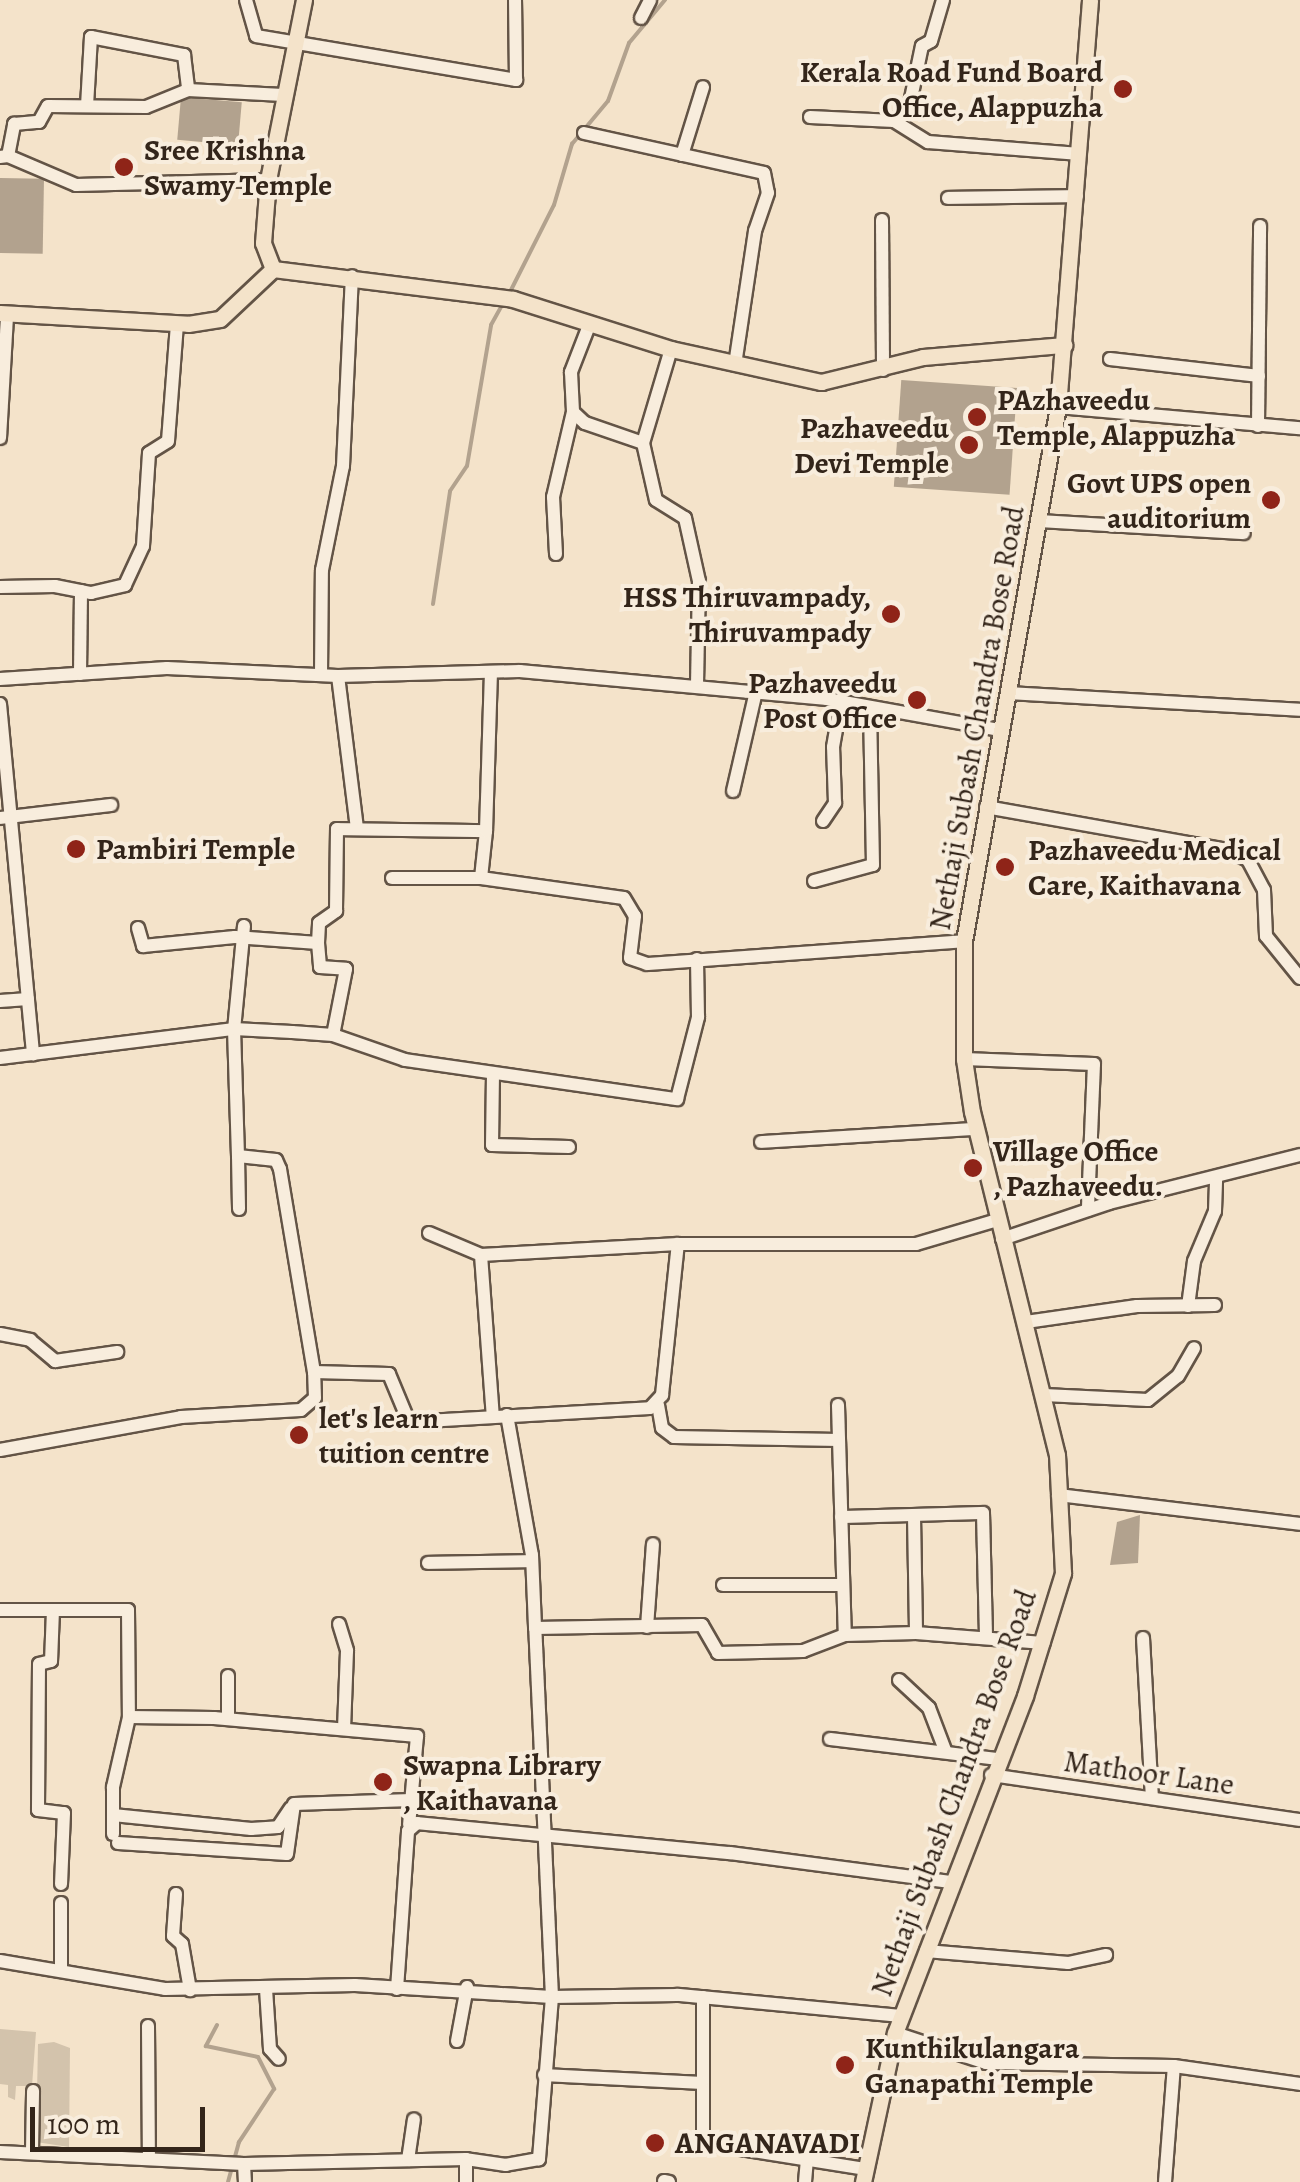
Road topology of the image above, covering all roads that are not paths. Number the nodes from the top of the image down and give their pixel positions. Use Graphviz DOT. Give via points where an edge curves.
graph roads {
  1 [pos="246,0"];
  2 [pos="304,0"];
  3 [pos="515,0"];
  4 [pos="650,0"];
  5 [pos="943,0"];
  6 [pos="1090,0"];
  7 [pos="641,18"];
  8 [pos="296,38"];
  9 [pos="703,87"];
  10 [pos="188,90"];
  11 [pos="283,95"];
  12 [pos="87,106"];
  13 [pos="810,117"];
  14 [pos="894,121"];
  15 [pos="584,134"];
  16 [pos="1080,154"];
  17 [pos="682,155"];
  18 [pos="4,156"];
  19 [pos="268,180"];
  20 [pos="1077,196"];
  21 [pos="948,198"];
  22 [pos="882,220"];
  23 [pos="1260,226"];
  24 [pos="273,269"];
  25 [pos="352,276"];
  26 [pos="4,314"];
  27 [pos="178,323"];
  28 [pos="590,323"];
  29 [pos="1064,346"];
  30 [pos="670,349"];
  31 [pos="1110,359"];
  32 [pos="735,365"];
  33 [pos="883,370"];
  34 [pos="1258,376"];
  35 [pos="1058,407"];
  36 [pos="1,409"];
  37 [pos="573,412"];
  38 [pos="1258,426"];
  39 [pos="1300,428"];
  40 [pos="0,438"];
  41 [pos="643,443"];
  42 [pos="1041,521"];
  43 [pos="1244,534"];
  44 [pos="556,554"];
  45 [pos="0,587"];
  46 [pos="82,591"];
  47 [pos="491,672"];
  48 [pos="80,674"];
  49 [pos="322,675"];
  50 [pos="338,676"];
  51 [pos="0,678"];
  52 [pos="697,685"];
  53 [pos="756,691"];
  54 [pos="1008,693"];
  55 [pos="841,702"];
  56 [pos="0,704"];
  57 [pos="870,707"];
  58 [pos="1300,710"];
  59 [pos="1000,730"];
  60 [pos="734,792"];
  61 [pos="111,805"];
  62 [pos="986,807"];
  63 [pos="5,817"];
  64 [pos="823,821"];
  65 [pos="357,829"];
  66 [pos="486,832"];
  67 [pos="392,878"];
  68 [pos="481,878"];
  69 [pos="814,880"];
  70 [pos="138,928"];
  71 [pos="243,932"];
  72 [pos="964,941"];
  73 [pos="318,944"];
  74 [pos="697,959"];
  75 [pos="1300,978"];
  76 [pos="28,999"];
  77 [pos="0,1001"];
  78 [pos="234,1030"];
  79 [pos="333,1035"];
  80 [pos="33,1054"];
  81 [pos="0,1058"];
  82 [pos="964,1059"];
  83 [pos="493,1074"];
  84 [pos="975,1128"];
  85 [pos="761,1142"];
  86 [pos="569,1147"];
  87 [pos="1300,1155"];
  88 [pos="238,1156"];
  89 [pos="1216,1178"];
  90 [pos="240,1209"];
  91 [pos="1088,1210"];
  92 [pos="997,1220"];
  93 [pos="429,1233"];
  94 [pos="1002,1239"];
  95 [pos="678,1244"];
  96 [pos="481,1255"];
  97 [pos="1215,1305"];
  98 [pos="1188,1306"];
  99 [pos="1026,1322"];
  100 [pos="0,1334"];
  101 [pos="1194,1348"];
  102 [pos="117,1352"];
  103 [pos="314,1372"];
  104 [pos="1044,1395"];
  105 [pos="658,1405"];
  106 [pos="838,1406"];
  107 [pos="500,1416"];
  108 [pos="839,1440"];
  109 [pos="0,1450"];
  110 [pos="1058,1496"];
  111 [pos="914,1516"];
  112 [pos="841,1518"];
  113 [pos="1300,1524"];
  114 [pos="653,1544"];
  115 [pos="532,1561"];
  116 [pos="428,1564"];
  117 [pos="723,1584"];
  118 [pos="843,1585"];
  119 [pos="0,1610"];
  120 [pos="53,1610"];
  121 [pos="339,1624"];
  122 [pos="647,1627"];
  123 [pos="536,1628"];
  124 [pos="916,1633"];
  125 [pos="845,1635"];
  126 [pos="986,1635"];
  127 [pos="1143,1638"];
  128 [pos="1044,1643"];
  129 [pos="228,1676"];
  130 [pos="899,1680"];
  131 [pos="129,1717"];
  132 [pos="228,1719"];
  133 [pos="344,1728"];
  134 [pos="830,1739"];
  135 [pos="945,1750"];
  136 [pos="994,1767"];
  137 [pos="1152,1798"];
  138 [pos="411,1800"];
  139 [pos="294,1804"];
  140 [pos="113,1815"];
  141 [pos="1300,1820"];
  142 [pos="409,1825"];
  143 [pos="547,1839"];
  144 [pos="950,1882"];
  145 [pos="62,1884"];
  146 [pos="176,1894"];
  147 [pos="62,1903"];
  148 [pos="926,1951"];
  149 [pos="1106,1955"];
  150 [pos="0,1961"];
  151 [pos="61,1968"];
  152 [pos="467,1987"];
  153 [pos="266,1989"];
  154 [pos="397,1989"];
  155 [pos="190,1990"];
  156 [pos="552,1997"];
  157 [pos="703,1997"];
  158 [pos="902,2016"];
  159 [pos="148,2026"];
  160 [pos="895,2033"];
  161 [pos="457,2042"];
  162 [pos="278,2059"];
  163 [pos="1174,2066"];
  164 [pos="544,2075"];
  165 [pos="702,2083"];
  166 [pos="1300,2084"];
  167 [pos="34,2091"];
  168 [pos="414,2119"];
  169 [pos="32,2151"];
  170 [pos="0,2152"];
  171 [pos="148,2156"];
  172 [pos="466,2159"];
  173 [pos="408,2160"];
  174 [pos="806,2160"];
  175 [pos="244,2164"];
  176 [pos="864,2175"];
  177 [pos="245,2182"];
  178 [pos="466,2182"];
  179 [pos="805,2182"];
  180 [pos="1166,2182"];
  1 -- 8 [label="street" via="256,36"];
  2 -- 8 [label="main road"];
  3 -- 8 [label="street" via="516,80"];
  4 -- 7 [label="street"];
  5 -- 14 [label="street" via="931,42 922,46 908,108"];
  6 -- 16 [label="main road, Nethaji Subash Chandra Bose Road"];
  8 -- 11 [label="main road"];
  9 -- 17 [label="street"];
  10 -- 11 [label="street"];
  10 -- 12 [label="street" via="146,108"];
  10 -- 12 [label="street" via="184,55 91,37"];
  11 -- 19 [label="main road"];
  12 -- 18 [label="street" via="48,106 39,122 14,124"];
  13 -- 14 [label="street"];
  14 -- 16 [label="street" via="928,142"];
  15 -- 17 [label="street"];
  16 -- 20 [label="main road, Nethaji Subash Chandra Bose Road"];
  17 -- 32 [label="street" via="752,168 768,180"];
  18 -- 19 [label="street" via="76,185"];
  19 -- 24 [label="main road" via="262,243"];
  20 -- 21 [label="street"];
  20 -- 29 [label="main road, Nethaji Subash Chandra Bose Road"];
  22 -- 33 [label="street"];
  23 -- 34 [label="street"];
  24 -- 25 [label="main road"];
  24 -- 27 [label="main road" via="220,320"];
  25 -- 28 [label="main road" via="513,298"];
  25 -- 49 [label="street" via="341,484 322,570"];
  26 -- 27 [label="main road"];
  26 -- 36 [label="street"];
  27 -- 46 [label="street" via="168,441 149,453 143,546 125,585"];
  28 -- 30 [label="main road"];
  28 -- 37 [label="street" via="571,372"];
  29 -- 33 [label="main road" via="923,358"];
  29 -- 35 [label="main road, Nethaji Subash Chandra Bose Road"];
  30 -- 32 [label="main road"];
  30 -- 41 [label="street"];
  31 -- 34 [label="street"];
  32 -- 33 [label="main road" via="822,382"];
  34 -- 38 [label="street"];
  35 -- 38 [label="street"];
  35 -- 42 [label="main road, Nethaji Subash Chandra Bose Road"];
  36 -- 40 [label="street"];
  37 -- 41 [label="street" via="585,423"];
  37 -- 44 [label="street" via="553,496"];
  38 -- 39 [label="street"];
  41 -- 52 [label="street" via="651,489 656,500 682,513 696,565"];
  42 -- 43 [label="street"];
  42 -- 54 [label="main road, Nethaji Subash Chandra Bose Road"];
  45 -- 46 [label="street"];
  46 -- 48 [label="street"];
  47 -- 50 [label="street"];
  47 -- 52 [label="street"];
  47 -- 66 [label="street"];
  48 -- 49 [label="street" via="168,668"];
  48 -- 51 [label="street"];
  49 -- 50 [label="street"];
  50 -- 65 [label="street"];
  52 -- 53 [label="street"];
  53 -- 55 [label="street"];
  53 -- 60 [label="street"];
  54 -- 58 [label="street"];
  54 -- 59 [label="main road, Nethaji Subash Chandra Bose Road"];
  55 -- 57 [label="street"];
  55 -- 64 [label="street" via="833,747 835,803"];
  56 -- 63 [label="street"];
  57 -- 59 [label="street"];
  57 -- 69 [label="street" via="873,865"];
  59 -- 62 [label="main road, Nethaji Subash Chandra Bose Road"];
  61 -- 63 [label="street"];
  62 -- 72 [label="main road, Nethaji Subash Chandra Bose Road"];
  62 -- 75 [label="street" via="1210,846 1248,860 1264,890 1266,936"];
  63 -- 76 [label="street"];
  65 -- 66 [label="street"];
  65 -- 73 [label="street" via="337,829 336,911 319,924"];
  66 -- 68 [label="street"];
  67 -- 68 [label="street"];
  68 -- 74 [label="street" via="624,898 635,916 630,958 647,964"];
  70 -- 71 [label="street" via="143,946"];
  71 -- 73 [label="street"];
  71 -- 78 [label="street"];
  72 -- 74 [label="street"];
  72 -- 82 [label="main road, Nethaji Subash Chandra Bose Road"];
  73 -- 79 [label="street" via="320,967 346,969"];
  74 -- 83 [label="street" via="698,1016 677,1098"];
  76 -- 77 [label="street"];
  76 -- 80 [label="street"];
  78 -- 79 [label="street"];
  78 -- 80 [label="street"];
  78 -- 88 [label="street"];
  79 -- 83 [label="street" via="405,1060"];
  80 -- 81 [label="street"];
  82 -- 84 [label="main road, Nethaji Subash Chandra Bose Road"];
  82 -- 91 [label="street" via="1094,1064"];
  83 -- 86 [label="street" via="492,1145"];
  84 -- 85 [label="street"];
  84 -- 92 [label="main road, Nethaji Subash Chandra Bose Road"];
  87 -- 89 [label="street"];
  88 -- 90 [label="street"];
  88 -- 103 [label="street" via="276,1160 282,1174"];
  89 -- 91 [label="street"];
  89 -- 98 [label="street" via="1214,1211 1194,1261"];
  91 -- 94 [label="street"];
  92 -- 94 [label="main road, Nethaji Subash Chandra Bose Road"];
  92 -- 95 [label="street" via="916,1244"];
  93 -- 96 [label="street"];
  94 -- 99 [label="main road, Nethaji Subash Chandra Bose Road"];
  95 -- 96 [label="street"];
  95 -- 105 [label="street"];
  96 -- 107 [label="street"];
  97 -- 98 [label="street"];
  98 -- 99 [label="street"];
  99 -- 104 [label="main road, Nethaji Subash Chandra Bose Road"];
  100 -- 102 [label="street" via="30,1340 55,1361"];
  101 -- 104 [label="street" via="1178,1376 1148,1400"];
  103 -- 107 [label="street" via="389,1374 409,1422"];
  103 -- 109 [label="street" via="316,1398 301,1410 181,1417"];
  104 -- 110 [label="main road, Nethaji Subash Chandra Bose Road"];
  105 -- 107 [label="street"];
  105 -- 108 [label="street" via="662,1428 674,1437"];
  106 -- 108 [label="street"];
  107 -- 115 [label="street"];
  108 -- 112 [label="street"];
  110 -- 113 [label="street"];
  110 -- 128 [label="main road, Nethaji Subash Chandra Bose Road" via="1063,1573"];
  111 -- 112 [label="street"];
  111 -- 124 [label="street"];
  111 -- 126 [label="street" via="982,1513"];
  112 -- 118 [label="street"];
  114 -- 122 [label="street"];
  115 -- 116 [label="street"];
  115 -- 123 [label="street"];
  117 -- 118 [label="street"];
  118 -- 125 [label="street"];
  119 -- 120 [label="street"];
  120 -- 131 [label="street" via="128,1610"];
  120 -- 145 [label="street" via="51,1661 39,1664 38,1810 64,1813"];
  121 -- 133 [label="street" via="348,1651"];
  122 -- 123 [label="street"];
  122 -- 125 [label="street" via="702,1625 718,1653 803,1650"];
  123 -- 143 [label="street"];
  124 -- 125 [label="street"];
  124 -- 126 [label="street"];
  126 -- 128 [label="street"];
  127 -- 137 [label="street"];
  128 -- 136 [label="main road, Nethaji Subash Chandra Bose Road"];
  129 -- 132 [label="street"];
  130 -- 135 [label="street" via="930,1708"];
  131 -- 132 [label="street"];
  131 -- 140 [label="street"];
  132 -- 133 [label="street"];
  133 -- 138 [label="street" via="416,1736"];
  134 -- 135 [label="street, Mathoor Lane"];
  135 -- 136 [label="street, Mathoor Lane"];
  136 -- 137 [label="street, Mathoor Lane"];
  136 -- 144 [label="main road, Nethaji Subash Chandra Bose Road"];
  137 -- 141 [label="street, Mathoor Lane"];
  138 -- 139 [label="street"];
  138 -- 142 [label="street"];
  139 -- 140 [label="street" via="278,1827 251,1829"];
  139 -- 140 [label="street" via="287,1854 116,1839"];
  142 -- 143 [label="street"];
  142 -- 154 [label="street"];
  143 -- 144 [label="street" via="730,1852"];
  143 -- 156 [label="street"];
  144 -- 148 [label="main road, Nethaji Subash Chandra Bose Road"];
  146 -- 155 [label="street" via="174,1936 182,1944"];
  147 -- 151 [label="street"];
  148 -- 149 [label="street" via="1068,1963"];
  148 -- 158 [label="main road, Nethaji Subash Chandra Bose Road"];
  150 -- 151 [label="street"];
  151 -- 155 [label="street"];
  152 -- 154 [label="street"];
  152 -- 156 [label="street"];
  152 -- 161 [label="street"];
  153 -- 154 [label="street"];
  153 -- 155 [label="street"];
  153 -- 162 [label="street" via="270,2049"];
  156 -- 157 [label="street"];
  156 -- 164 [label="street"];
  157 -- 158 [label="street"];
  157 -- 165 [label="street"];
  158 -- 160 [label="main road, Nethaji Subash Chandra Bose Road"];
  159 -- 171 [label="street"];
  160 -- 163 [label="street" via="986,2062"];
  160 -- 176 [label="main road, Nethaji Subash Chandra Bose Road"];
  163 -- 166 [label="street"];
  163 -- 180 [label="street"];
  164 -- 165 [label="street"];
  164 -- 172 [label="street" via="539,2159 506,2165"];
  165 -- 174 [label="street" via="703,2143"];
  167 -- 169 [label="street"];
  168 -- 173 [label="street"];
  169 -- 170 [label="street"];
  169 -- 171 [label="street"];
  171 -- 175 [label="street"];
  172 -- 173 [label="street"];
  172 -- 178 [label="street"];
  173 -- 175 [label="street"];
  174 -- 176 [label="street"];
  174 -- 179 [label="street"];
  175 -- 177 [label="street"];
}
